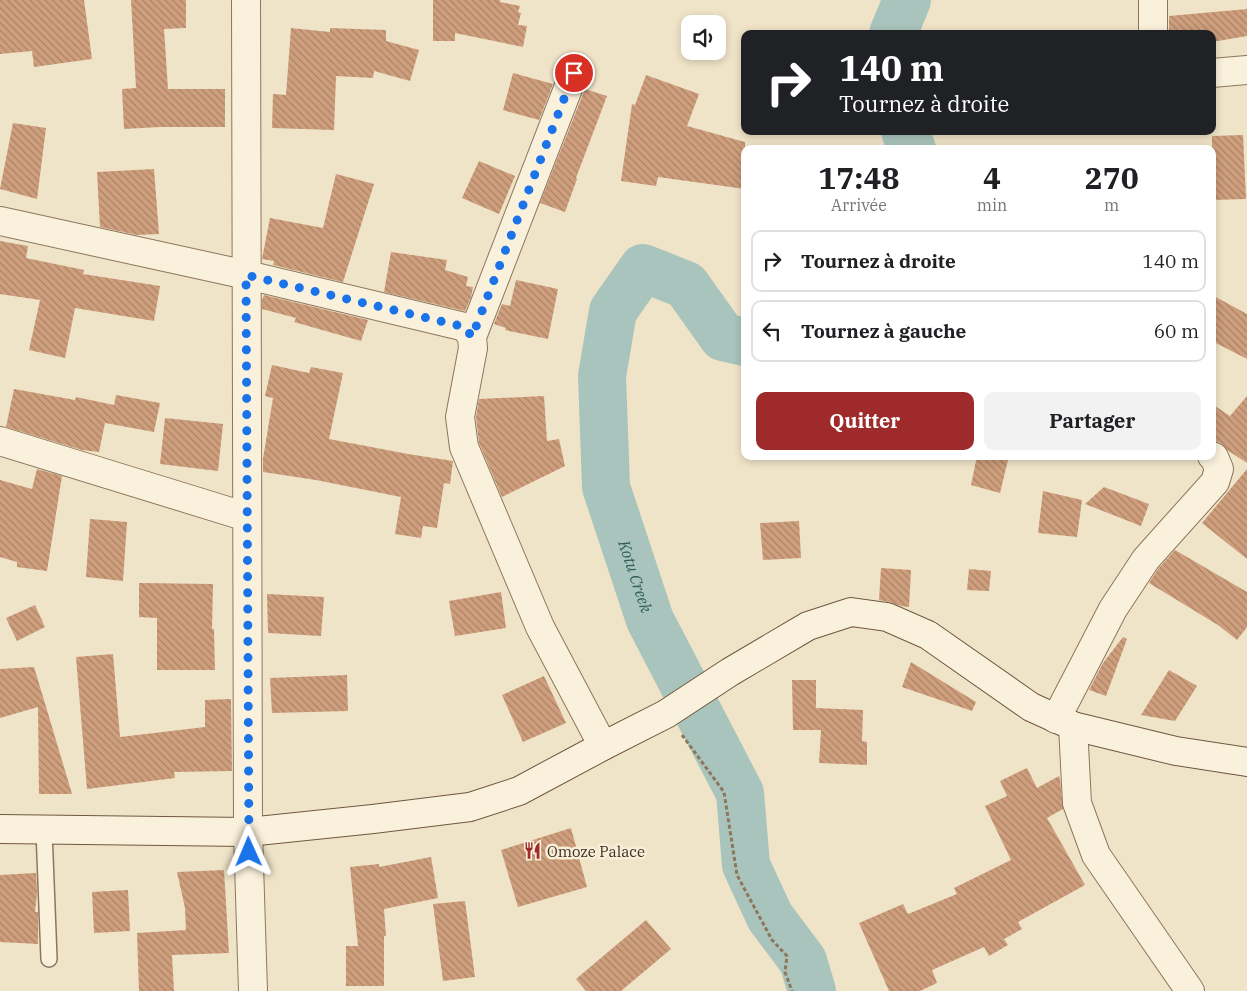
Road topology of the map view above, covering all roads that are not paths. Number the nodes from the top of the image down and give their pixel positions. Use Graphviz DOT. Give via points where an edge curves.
graph roads {
  1 [pos="246,0"];
  2 [pos="1153,0"];
  3 [pos="1153,30"];
  4 [pos="1247,70"];
  5 [pos="574,73"];
  6 [pos="1216,73"];
  7 [pos="0,221"];
  8 [pos="246,275"];
  9 [pos="472,337"];
  10 [pos="0,441"];
  11 [pos="1215,460"];
  12 [pos="247,517"];
  13 [pos="1064,723"];
  14 [pos="603,746"];
  15 [pos="1247,762"];
  16 [pos="0,829"];
  17 [pos="44,830"];
  18 [pos="248,832"];
  19 [pos="49,959"];
  20 [pos="253,991"];
  21 [pos="1190,991"];
  1 -- 8 [label="street"];
  2 -- 3 [label="street"];
  4 -- 6 [label="street"];
  5 -- 9 [label="street"];
  7 -- 8 [label="street"];
  8 -- 9 [label="street" via="465,327"];
  8 -- 12 [label="street"];
  9 -- 14 [label="street" via="473,348 460,417 464,447 540,627"];
  10 -- 12 [label="street"];
  11 -- 13 [label="street" via="1219,469 1214,482 1146,559 1112,609"];
  12 -- 18 [label="street"];
  13 -- 14 [label="street" via="1031,707 928,635 887,617 851,612 808,626 675,709"];
  13 -- 15 [label="street" via="1176,750"];
  13 -- 21 [label="street" via="1077,803 1096,855"];
  14 -- 18 [label="street" via="518,791 470,808"];
  16 -- 17 [label="street"];
  17 -- 18 [label="street"];
  17 -- 19 [label="lane"];
  18 -- 20 [label="street"];
}
